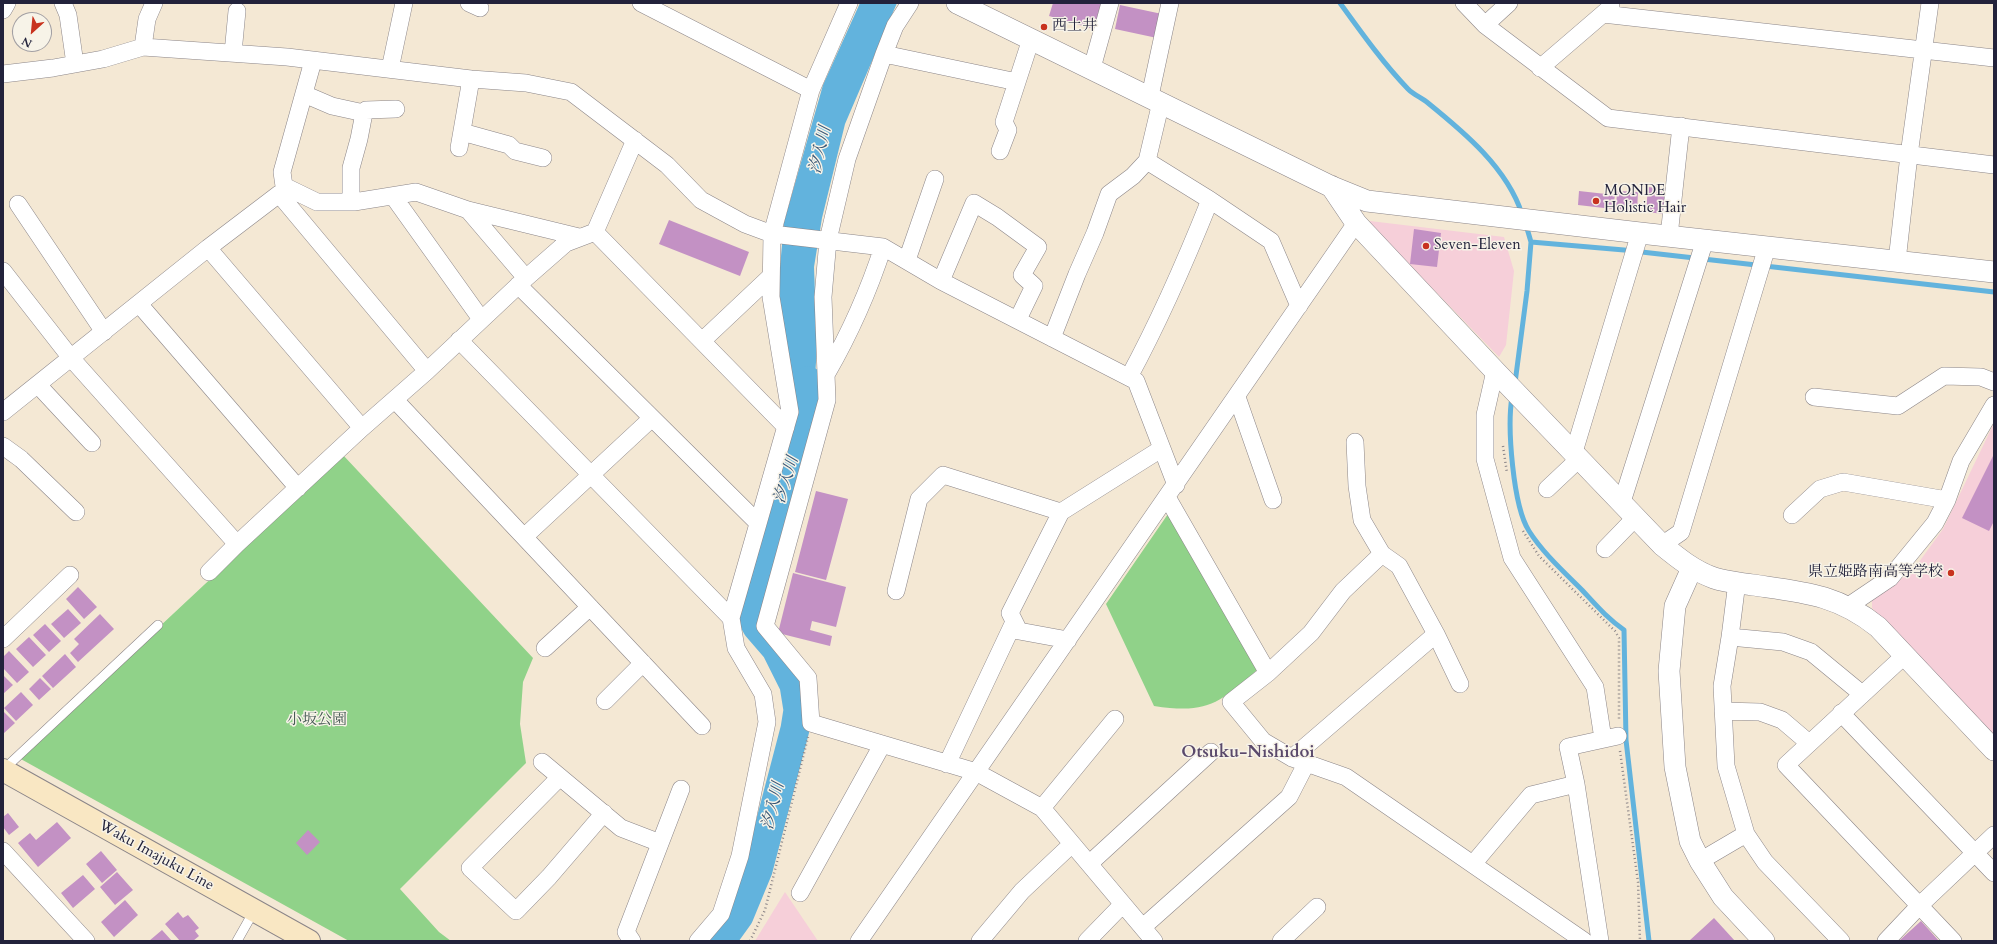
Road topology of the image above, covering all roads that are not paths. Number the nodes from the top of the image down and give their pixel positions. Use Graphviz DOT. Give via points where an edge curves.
graph roads {
  1 [pos="8,3"];
  2 [pos="63,3"];
  3 [pos="154,3"];
  4 [pos="404,3"];
  5 [pos="641,3"];
  6 [pos="849,3"];
  7 [pos="910,3"];
  8 [pos="957,3"];
  9 [pos="1110,3"];
  10 [pos="1170,3"];
  11 [pos="1464,3"];
  12 [pos="1509,3"];
  13 [pos="1930,3"];
  14 [pos="1609,8"];
  15 [pos="3,10"];
  16 [pos="237,10"];
  17 [pos="1485,26"];
  18 [pos="1031,39"];
  19 [pos="143,47"];
  20 [pos="1924,50"];
  21 [pos="233,53"];
  22 [pos="884,54"];
  23 [pos="1994,58"];
  24 [pos="313,61"];
  25 [pos="75,64"];
  26 [pos="1092,68"];
  27 [pos="1540,68"];
  28 [pos="390,69"];
  29 [pos="3,74"];
  30 [pos="471,79"];
  31 [pos="1017,82"];
  32 [pos="812,90"];
  33 [pos="304,94"];
  34 [pos="1155,99"];
  35 [pos="396,109"];
  36 [pos="364,113"];
  37 [pos="1681,126"];
  38 [pos="635,140"];
  39 [pos="1000,151"];
  40 [pos="1909,155"];
  41 [pos="543,158"];
  42 [pos="1147,160"];
  43 [pos="1994,165"];
  44 [pos="935,179"];
  45 [pos="1330,186"];
  46 [pos="282,190"];
  47 [pos="392,196"];
  48 [pos="1210,200"];
  49 [pos="351,202"];
  50 [pos="18,204"];
  51 [pos="468,210"];
  52 [pos="1356,223"];
  53 [pos="595,232"];
  54 [pos="772,234"];
  55 [pos="1669,236"];
  56 [pos="578,237"];
  57 [pos="828,240"];
  58 [pos="883,247"];
  59 [pos="1636,247"];
  60 [pos="208,248"];
  61 [pos="1701,255"];
  62 [pos="907,260"];
  63 [pos="1763,261"];
  64 [pos="1897,261"];
  65 [pos="3,271"];
  66 [pos="1994,272"];
  67 [pos="771,276"];
  68 [pos="522,281"];
  69 [pos="941,281"];
  70 [pos="139,304"];
  71 [pos="1300,306"];
  72 [pos="481,319"];
  73 [pos="1018,320"];
  74 [pos="104,332"];
  75 [pos="1052,338"];
  76 [pos="459,340"];
  77 [pos="702,341"];
  78 [pos="71,358"];
  79 [pos="428,371"];
  80 [pos="1495,371"];
  81 [pos="827,373"];
  82 [pos="1128,377"];
  83 [pos="1994,382"];
  84 [pos="38,385"];
  85 [pos="1814,396"];
  86 [pos="1237,397"];
  87 [pos="395,400"];
  88 [pos="1994,405"];
  89 [pos="3,412"];
  90 [pos="652,418"];
  91 [pos="786,427"];
  92 [pos="362,428"];
  93 [pos="1355,442"];
  94 [pos="92,443"];
  95 [pos="3,446"];
  96 [pos="1161,449"];
  97 [pos="1577,455"];
  98 [pos="591,476"];
  99 [pos="298,488"];
  100 [pos="1547,489"];
  101 [pos="1171,491"];
  102 [pos="1273,500"];
  103 [pos="1947,500"];
  104 [pos="1629,510"];
  105 [pos="76,512"];
  106 [pos="1061,512"];
  107 [pos="1792,515"];
  108 [pos="757,522"];
  109 [pos="524,537"];
  110 [pos="237,544"];
  111 [pos="1662,545"];
  112 [pos="1605,549"];
  113 [pos="1382,554"];
  114 [pos="1692,568"];
  115 [pos="209,572"];
  116 [pos="70,575"];
  117 [pos="1737,582"];
  118 [pos="896,591"];
  119 [pos="590,607"];
  120 [pos="1847,607"];
  121 [pos="731,618"];
  122 [pos="1014,622"];
  123 [pos="158,625"];
  124 [pos="1436,634"];
  125 [pos="1730,637"];
  126 [pos="3,640"];
  127 [pos="1068,640"];
  128 [pos="544,648"];
  129 [pos="1904,656"];
  130 [pos="643,663"];
  131 [pos="1268,673"];
  132 [pos="1460,684"];
  133 [pos="1862,694"];
  134 [pos="605,701"];
  135 [pos="1723,711"];
  136 [pos="1841,713"];
  137 [pos="1115,719"];
  138 [pos="702,726"];
  139 [pos="1809,743"];
  140 [pos="882,745"];
  141 [pos="1994,750"];
  142 [pos="1211,752"];
  143 [pos="1299,760"];
  144 [pos="542,762"];
  145 [pos="947,764"];
  146 [pos="3,770"];
  147 [pos="976,772"];
  148 [pos="559,778"];
  149 [pos="1576,784"];
  150 [pos="681,789"];
  151 [pos="1042,808"];
  152 [pos="604,813"];
  153 [pos="1746,834"];
  154 [pos="1994,835"];
  155 [pos="660,843"];
  156 [pos="1072,844"];
  157 [pos="3,851"];
  158 [pos="1975,853"];
  159 [pos="1700,861"];
  160 [pos="1088,864"];
  161 [pos="1473,864"];
  162 [pos="1994,873"];
  163 [pos="800,893"];
  164 [pos="1122,905"];
  165 [pos="1920,905"];
  166 [pos="1317,907"];
  167 [pos="254,911"];
  168 [pos="1143,927"];
  169 [pos="86,941"];
  170 [pos="237,941"];
  171 [pos="309,941"];
  172 [pos="632,941"];
  173 [pos="698,941"];
  174 [pos="859,941"];
  175 [pos="980,941"];
  176 [pos="1087,941"];
  177 [pos="1154,941"];
  178 [pos="1281,941"];
  179 [pos="1584,941"];
  180 [pos="1600,941"];
  181 [pos="1764,941"];
  182 [pos="1841,941"];
  183 [pos="1886,941"];
  184 [pos="1953,941"];
  1 -- 15 [label="street"];
  2 -- 25 [label="street" via="68,15"];
  3 -- 19 [label="street" via="147,19"];
  4 -- 28 [label="street"];
  5 -- 32 [label="street"];
  6 -- 32 [label="street"];
  7 -- 22 [label="street" via="895,26"];
  8 -- 18 [label="street"];
  9 -- 26 [label="street"];
  10 -- 34 [label="street"];
  11 -- 17 [label="street"];
  12 -- 17 [label="street"];
  13 -- 20 [label="street"];
  14 -- 20 [label="street"];
  14 -- 27 [label="street"];
  16 -- 21 [label="street"];
  17 -- 27 [label="street"];
  18 -- 26 [label="street"];
  18 -- 31 [label="street"];
  19 -- 21 [label="street"];
  19 -- 25 [label="street"];
  20 -- 23 [label="street"];
  20 -- 40 [label="street"];
  21 -- 24 [label="street"];
  22 -- 31 [label="street"];
  22 -- 57 [label="street" via="847,159"];
  24 -- 28 [label="street"];
  24 -- 33 [label="street"];
  25 -- 29 [label="street"];
  26 -- 34 [label="street"];
  27 -- 37 [label="street" via="1608,118"];
  28 -- 30 [label="street"];
  30 -- 38 [label="street" via="526,83 571,92"];
  30 -- 41 [label="street" via="460,140 509,145 515,151"];
  31 -- 39 [label="street" via="1004,122 1008,130"];
  32 -- 54 [label="street"];
  33 -- 36 [label="street" via="332,106"];
  33 -- 46 [label="street" via="282,172"];
  34 -- 42 [label="street"];
  34 -- 45 [label="street"];
  35 -- 36 [label="street" via="366,110"];
  36 -- 49 [label="street" via="360,139 351,168"];
  37 -- 40 [label="street"];
  37 -- 55 [label="street"];
  38 -- 53 [label="street"];
  38 -- 54 [label="street" via="667,165 701,200 745,224"];
  40 -- 43 [label="street"];
  40 -- 64 [label="street"];
  42 -- 48 [label="street"];
  42 -- 75 [label="street" via="1133,176 1109,194"];
  44 -- 62 [label="street"];
  45 -- 52 [label="street"];
  45 -- 59 [label="street" via="1367,201"];
  46 -- 49 [label="street" via="317,202"];
  46 -- 60 [label="street"];
  46 -- 79 [label="street"];
  47 -- 49 [label="street"];
  47 -- 51 [label="street" via="416,192"];
  47 -- 72 [label="street"];
  48 -- 71 [label="street" via="1271,241"];
  48 -- 82 [label="street" via="1184,265 1148,342"];
  50 -- 74 [label="street"];
  51 -- 56 [label="street"];
  51 -- 68 [label="street"];
  52 -- 71 [label="street"];
  52 -- 80 [label="street"];
  53 -- 56 [label="street"];
  53 -- 77 [label="street"];
  54 -- 57 [label="street"];
  54 -- 67 [label="street"];
  55 -- 59 [label="street"];
  55 -- 61 [label="street"];
  56 -- 68 [label="street" via="566,243"];
  57 -- 58 [label="street"];
  57 -- 81 [label="street" via="823,297"];
  58 -- 62 [label="street"];
  58 -- 81 [label="street" via="870,286 840,352"];
  59 -- 97 [label="street"];
  60 -- 70 [label="street"];
  60 -- 92 [label="street"];
  61 -- 63 [label="street"];
  61 -- 104 [label="street"];
  62 -- 69 [label="street"];
  63 -- 64 [label="street"];
  63 -- 111 [label="street" via="1681,532"];
  64 -- 66 [label="street"];
  65 -- 78 [label="street"];
  67 -- 77 [label="street"];
  67 -- 91 [label="street" via="771,297 790,412"];
  68 -- 72 [label="street"];
  68 -- 90 [label="street"];
  69 -- 73 [label="street"];
  69 -- 73 [label="street" via="974,203 1038,247 1022,275 1034,286"];
  70 -- 74 [label="street"];
  70 -- 99 [label="street"];
  71 -- 86 [label="street"];
  72 -- 76 [label="street"];
  73 -- 75 [label="street"];
  74 -- 78 [label="street"];
  75 -- 82 [label="street"];
  76 -- 79 [label="street"];
  76 -- 98 [label="street"];
  77 -- 91 [label="street"];
  78 -- 84 [label="street"];
  78 -- 110 [label="street"];
  79 -- 87 [label="street"];
  80 -- 97 [label="street"];
  80 -- 149 [label="street" via="1485,414 1484,459 1512,558 1595,687 1611,738 1568,747"];
  81 -- 140 [label="street" via="827,400 765,626 808,678 811,723"];
  82 -- 96 [label="street" via="1136,381"];
  83 -- 85 [label="street" via="1981,377 1944,376 1898,406"];
  84 -- 89 [label="street"];
  84 -- 94 [label="street"];
  86 -- 101 [label="street"];
  86 -- 102 [label="street"];
  87 -- 92 [label="street"];
  87 -- 109 [label="street"];
  88 -- 103 [label="street" via="1962,461"];
  90 -- 98 [label="street"];
  90 -- 108 [label="street"];
  91 -- 108 [label="street"];
  92 -- 99 [label="street"];
  93 -- 113 [label="street" via="1362,520"];
  95 -- 105 [label="street" via="21,459"];
  96 -- 101 [label="street"];
  96 -- 106 [label="street"];
  97 -- 100 [label="street"];
  97 -- 104 [label="street"];
  98 -- 109 [label="street"];
  98 -- 121 [label="street"];
  99 -- 110 [label="street"];
  101 -- 127 [label="street"];
  101 -- 131 [label="street"];
  103 -- 107 [label="street" via="1843,482 1820,489"];
  103 -- 120 [label="street" via="1935,523 1890,578"];
  104 -- 111 [label="street"];
  104 -- 112 [label="street"];
  106 -- 118 [label="street" via="944,475 919,499"];
  106 -- 122 [label="street" via="1010,613"];
  108 -- 121 [label="street"];
  109 -- 119 [label="street"];
  110 -- 115 [label="street"];
  111 -- 114 [label="street"];
  113 -- 124 [label="street" via="1399,566"];
  113 -- 131 [label="street" via="1343,591 1311,633"];
  114 -- 117 [label="street" via="1715,578"];
  114 -- 159 [label="street" via="1675,606 1669,671 1675,768 1690,841"];
  116 -- 126 [label="street"];
  117 -- 120 [label="street" via="1814,594"];
  117 -- 125 [label="street"];
  119 -- 128 [label="street"];
  119 -- 130 [label="street"];
  120 -- 129 [label="street" via="1878,627"];
  121 -- 173 [label="street" via="736,648 763,694 767,722 738,864 721,914"];
  122 -- 127 [label="street" via="1019,631"];
  122 -- 145 [label="street"];
  123 -- 146 [label="lane"];
  124 -- 132 [label="street"];
  124 -- 143 [label="street"];
  125 -- 133 [label="street" via="1783,642 1812,652"];
  125 -- 135 [label="street" via="1722,686"];
  127 -- 147 [label="street"];
  129 -- 133 [label="street"];
  129 -- 141 [label="street"];
  130 -- 134 [label="street"];
  130 -- 138 [label="street"];
  131 -- 143 [label="street" via="1231,702 1263,741"];
  133 -- 136 [label="street"];
  135 -- 139 [label="street" via="1760,712 1782,720"];
  135 -- 153 [label="street" via="1726,766"];
  136 -- 139 [label="street"];
  136 -- 158 [label="street"];
  137 -- 151 [label="street"];
  139 -- 165 [label="street" via="1786,765"];
  140 -- 145 [label="street"];
  140 -- 163 [label="street"];
  142 -- 160 [label="street"];
  143 -- 161 [label="street" via="1346,777"];
  143 -- 168 [label="street" via="1289,797"];
  144 -- 148 [label="street"];
  145 -- 147 [label="street"];
  146 -- 167 [label="main road, Waku Imajuku Line"];
  147 -- 151 [label="street"];
  147 -- 174 [label="street"];
  148 -- 152 [label="street"];
  148 -- 152 [label="street" via="470,868 516,911"];
  149 -- 161 [label="street" via="1531,795"];
  149 -- 180 [label="street"];
  150 -- 155 [label="street"];
  151 -- 156 [label="street"];
  152 -- 155 [label="street" via="621,828"];
  153 -- 159 [label="street"];
  153 -- 182 [label="street" via="1765,862"];
  154 -- 158 [label="street"];
  155 -- 172 [label="street" via="626,932"];
  156 -- 160 [label="street"];
  156 -- 175 [label="street" via="1022,891"];
  157 -- 169 [label="street"];
  158 -- 162 [label="street"];
  158 -- 165 [label="street"];
  159 -- 181 [label="street" via="1723,897"];
  160 -- 164 [label="street"];
  161 -- 179 [label="street"];
  164 -- 168 [label="street"];
  164 -- 176 [label="street"];
  165 -- 183 [label="street"];
  165 -- 184 [label="street"];
  166 -- 178 [label="street"];
  167 -- 170 [label="lane"];
  167 -- 171 [label="main road, Waku Imajuku Line"];
  168 -- 177 [label="street"];
}
